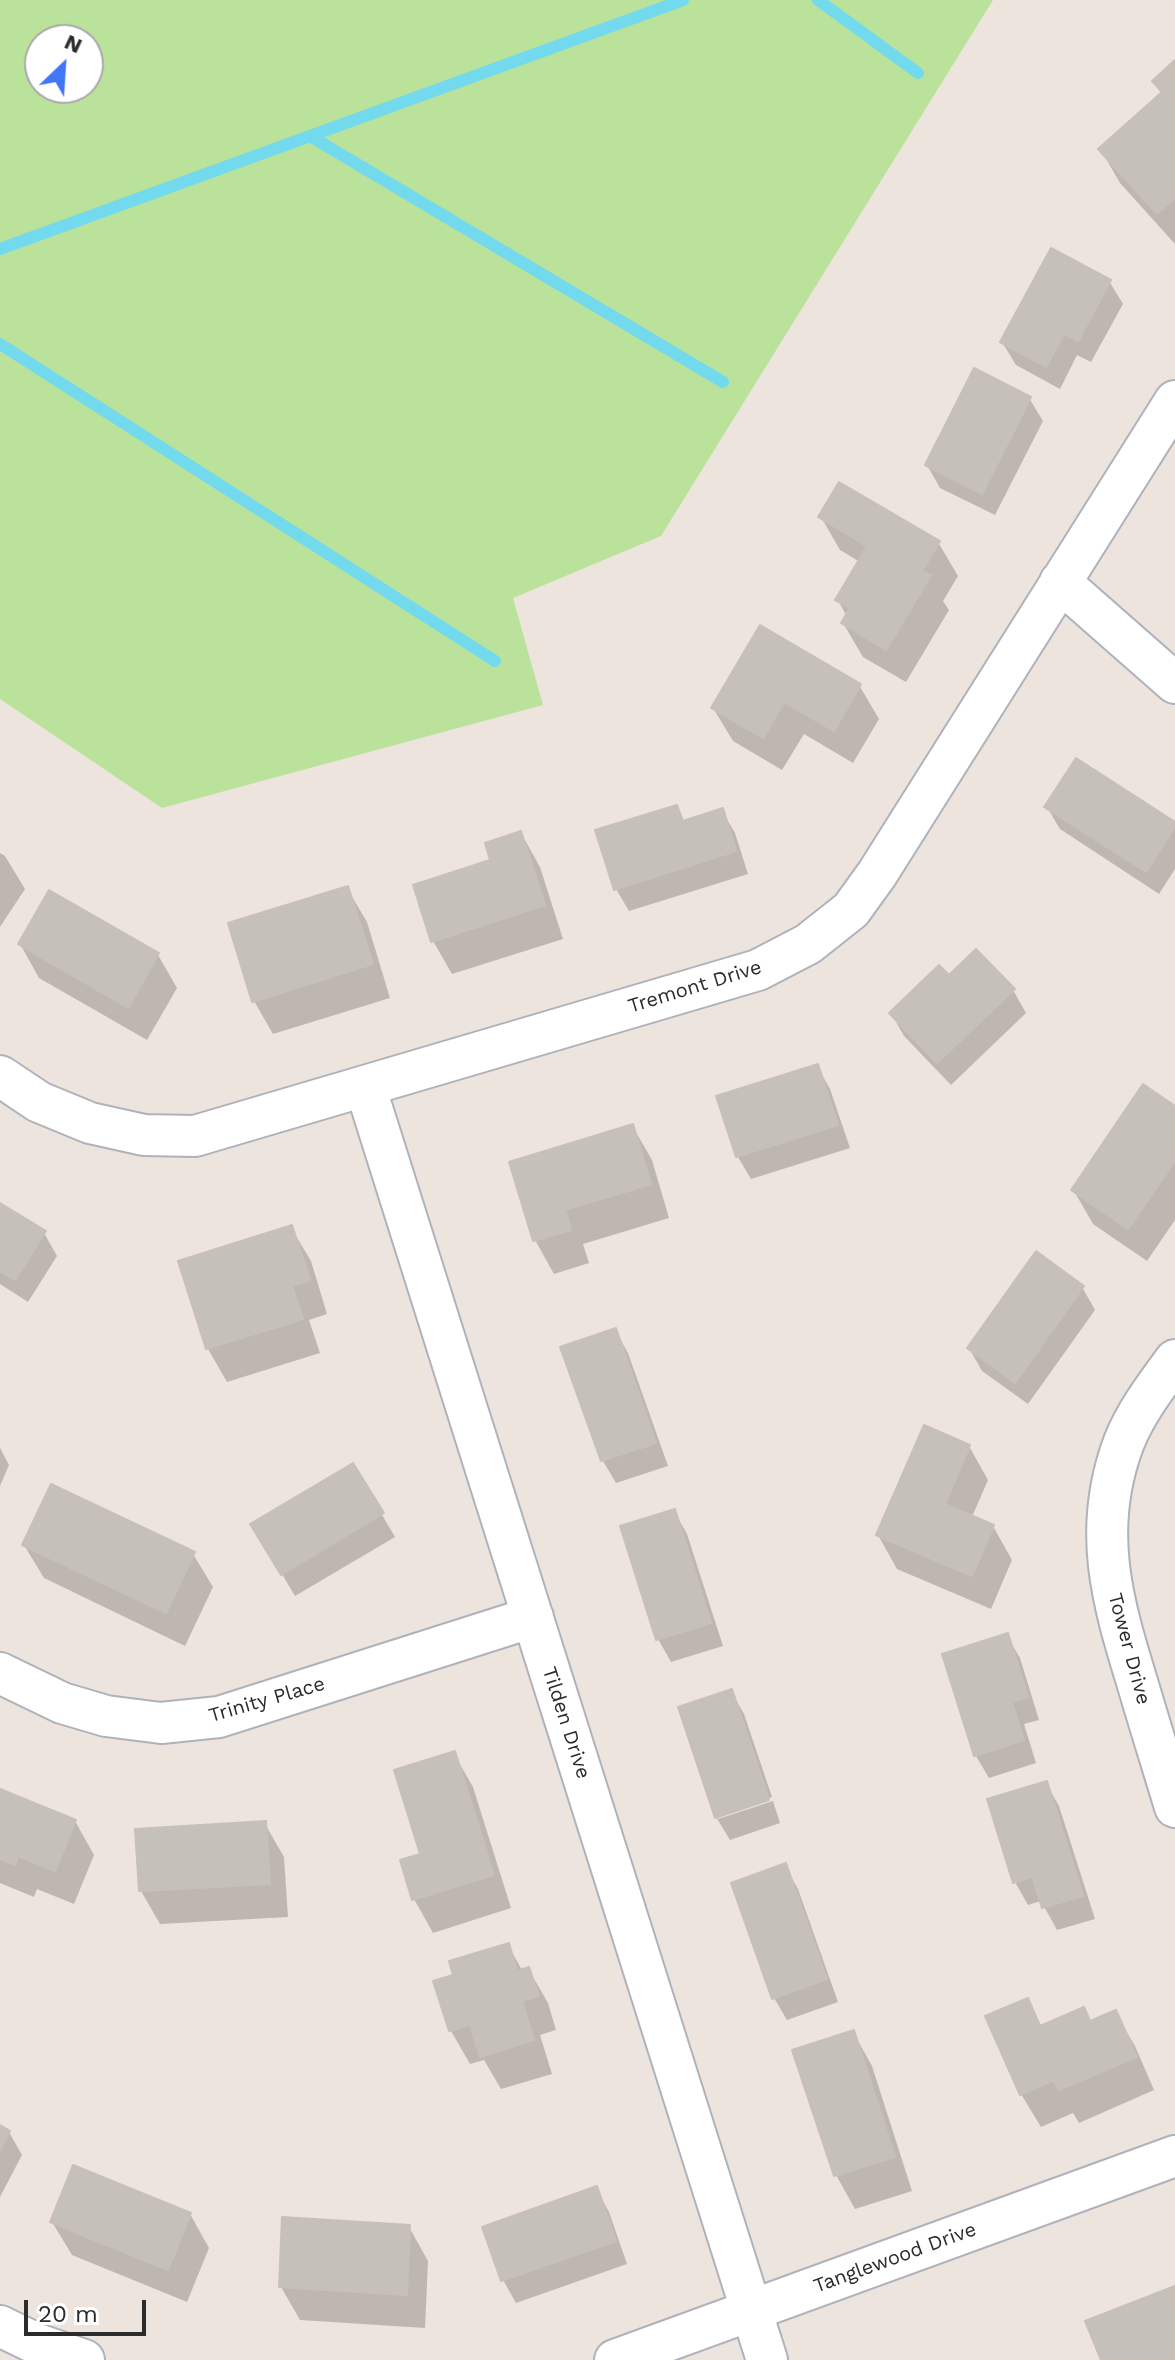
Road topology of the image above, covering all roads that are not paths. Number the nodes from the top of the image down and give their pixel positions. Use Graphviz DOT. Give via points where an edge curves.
graph roads {
  1 [pos="1175,401"];
  2 [pos="1060,582"];
  3 [pos="1175,683"];
  4 [pos="0,1076"];
  5 [pos="365,1086"];
  6 [pos="1175,1360"];
  7 [pos="533,1617"];
  8 [pos="0,1673"];
  9 [pos="1175,1807"];
  10 [pos="1175,2156"];
  11 [pos="752,2310"];
  12 [pos="0,2326"];
  13 [pos="84,2360"];
  14 [pos="615,2360"];
  15 [pos="767,2360"];
  1 -- 2 [label="street, Tremont Drive"];
  2 -- 3 [label="street"];
  2 -- 5 [label="street, Tremont Drive" via="877,874 851,910 808,944 758,970"];
  4 -- 5 [label="street, Tremont Drive" via="39,1102 90,1123 170,1136 195,1136"];
  5 -- 7 [label="street, Tilden Drive"];
  6 -- 9 [label="street, Tower Drive" via="1145,1400 1124,1442 1109,1495 1106,1550 1115,1612"];
  7 -- 8 [label="street, Trinity Place" via="219,1717 161,1723 106,1716 62,1703"];
  7 -- 11 [label="street, Tilden Drive"];
  10 -- 11 [label="street, Tanglewood Drive"];
  11 -- 14 [label="street, Tanglewood Drive"];
  11 -- 15 [label="street, Tilden Drive"];
  12 -- 13 [label="street"];
}
